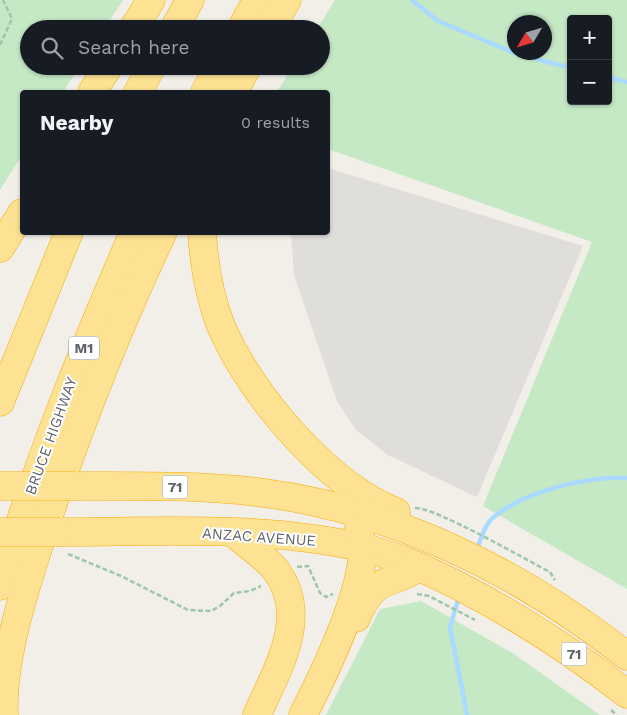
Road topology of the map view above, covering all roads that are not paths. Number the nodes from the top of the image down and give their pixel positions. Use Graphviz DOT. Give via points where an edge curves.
graph roads {
  1 [pos="151,0"];
  2 [pos="190,0"];
  3 [pos="257,0"];
  4 [pos="287,0"];
  5 [pos="139,20"];
  6 [pos="179,20"];
  7 [pos="246,20"];
  8 [pos="275,20"];
  9 [pos="102,75"];
  10 [pos="147,75"];
  11 [pos="214,75"];
  12 [pos="243,75"];
  13 [pos="93,90"];
  14 [pos="139,90"];
  15 [pos="206,90"];
  16 [pos="234,90"];
  17 [pos="20,216"];
  18 [pos="68,235"];
  19 [pos="133,235"];
  20 [pos="162,235"];
  21 [pos="202,235"];
  22 [pos="0,248"];
  23 [pos="0,402"];
  24 [pos="0,486"];
  25 [pos="316,503"];
  26 [pos="0,532"];
  27 [pos="234,533"];
  28 [pos="422,535"];
  29 [pos="364,548"];
  30 [pos="430,581"];
  31 [pos="0,586"];
  32 [pos="340,635"];
  33 [pos="627,656"];
  34 [pos="627,694"];
  35 [pos="4,715"];
  36 [pos="257,715"];
  37 [pos="303,715"];
  1 -- 5 [label="highway"];
  2 -- 6 [label="highway"];
  3 -- 7 [label="highway"];
  4 -- 8 [label="highway"];
  9 -- 13 [label="highway"];
  10 -- 14 [label="highway"];
  11 -- 15 [label="highway"];
  12 -- 16 [label="highway"];
  17 -- 22 [label="highway"];
  18 -- 23 [label="highway"];
  19 -- 31 [label="highway, BRUCE HIGHWAY / M1" via="76,368 39,466"];
  20 -- 35 [label="highway" via="126,311 68,459 26,584 8,665"];
  21 -- 28 [label="highway" via="210,291 221,324 238,361 261,395 296,435 346,483 371,500 401,514"];
  24 -- 25 [label="highway, 71, bridge" via="201,488 256,492"];
  25 -- 28 [label="highway, 71"];
  25 -- 29 [label="highway" via="326,516 356,529"];
  26 -- 27 [label="highway, ANZAC AVENUE / 71, bridge" via="61,542"];
  27 -- 29 [label="highway, ANZAC AVENUE / 71" via="306,538"];
  27 -- 36 [label="highway" via="274,569 290,599 288,642"];
  28 -- 33 [label="highway, 71" via="456,537 506,563"];
  29 -- 30 [label="highway, ANZAC AVENUE / 71"];
  29 -- 32 [label="highway" via="361,571"];
  30 -- 32 [label="highway" via="406,576 388,580 372,590 352,627"];
  30 -- 34 [label="highway, ANZAC AVENUE / 71" via="482,611 517,617"];
  32 -- 37 [label="highway"];
}
